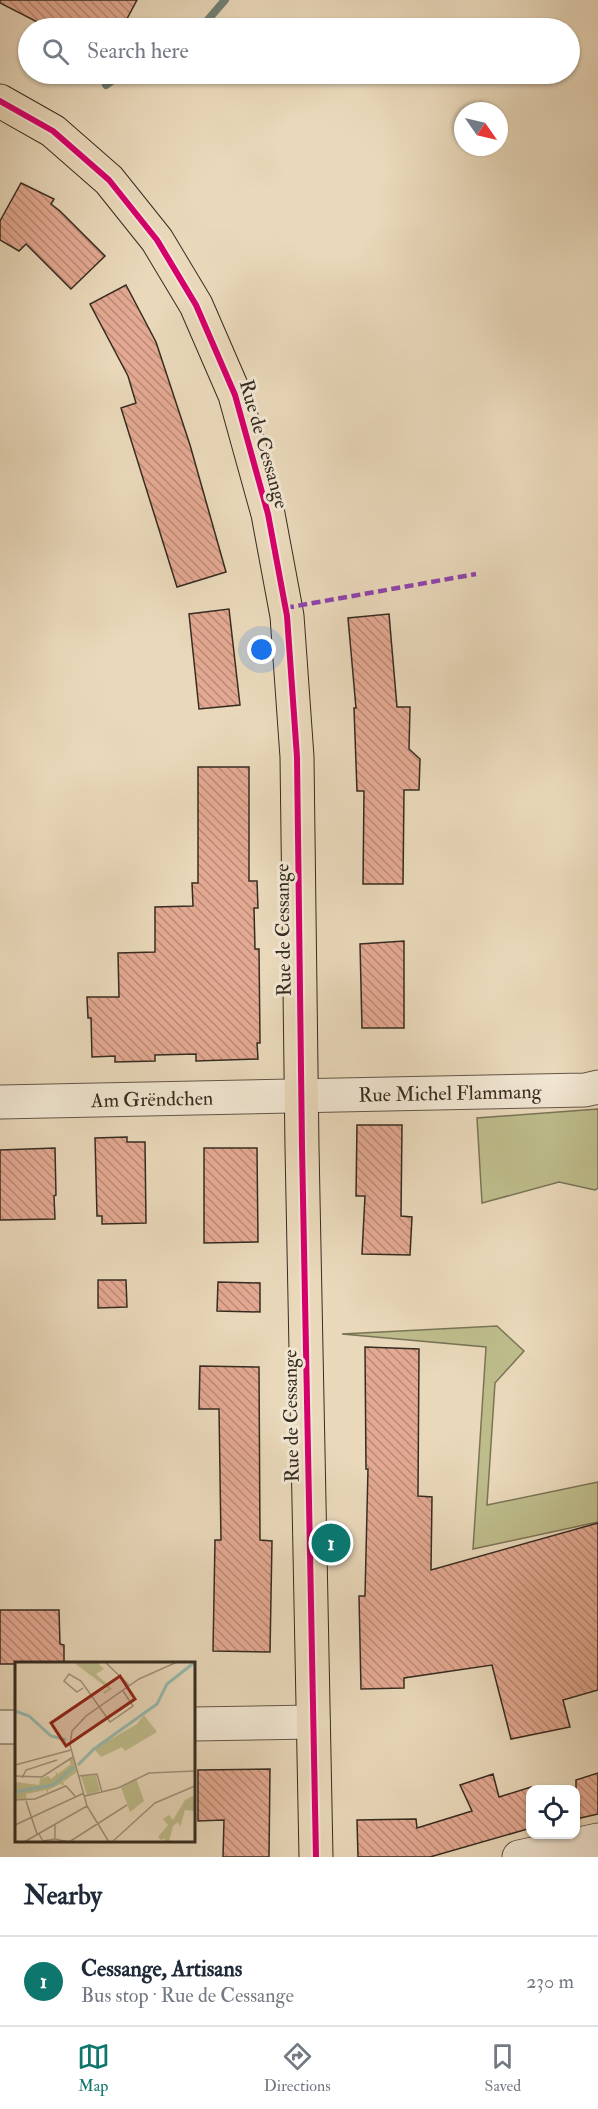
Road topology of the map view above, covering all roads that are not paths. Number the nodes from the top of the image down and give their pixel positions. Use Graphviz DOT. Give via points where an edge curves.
graph roads {
  1 [pos="0,101"];
  2 [pos="598,1088"];
  3 [pos="302,1096"];
  4 [pos="0,1102"];
  5 [pos="313,1722"];
  6 [pos="195,1724"];
  7 [pos="598,1840"];
  8 [pos="316,1857"];
  9 [pos="519,1857"];
  1 -- 3 [label="main road, Rue de Cessange" via="53,131 108,180 150,231 196,305 235,395 268,514 287,616 297,738"];
  2 -- 3 [label="street, Rue Michel Flammang"];
  3 -- 4 [label="street, Am Grëndchen"];
  3 -- 5 [label="main road, Rue de Cessange"];
  5 -- 6 [label="street"];
  5 -- 8 [label="main road, Rue de Cessange"];
  7 -- 9 [label="street"];
}
